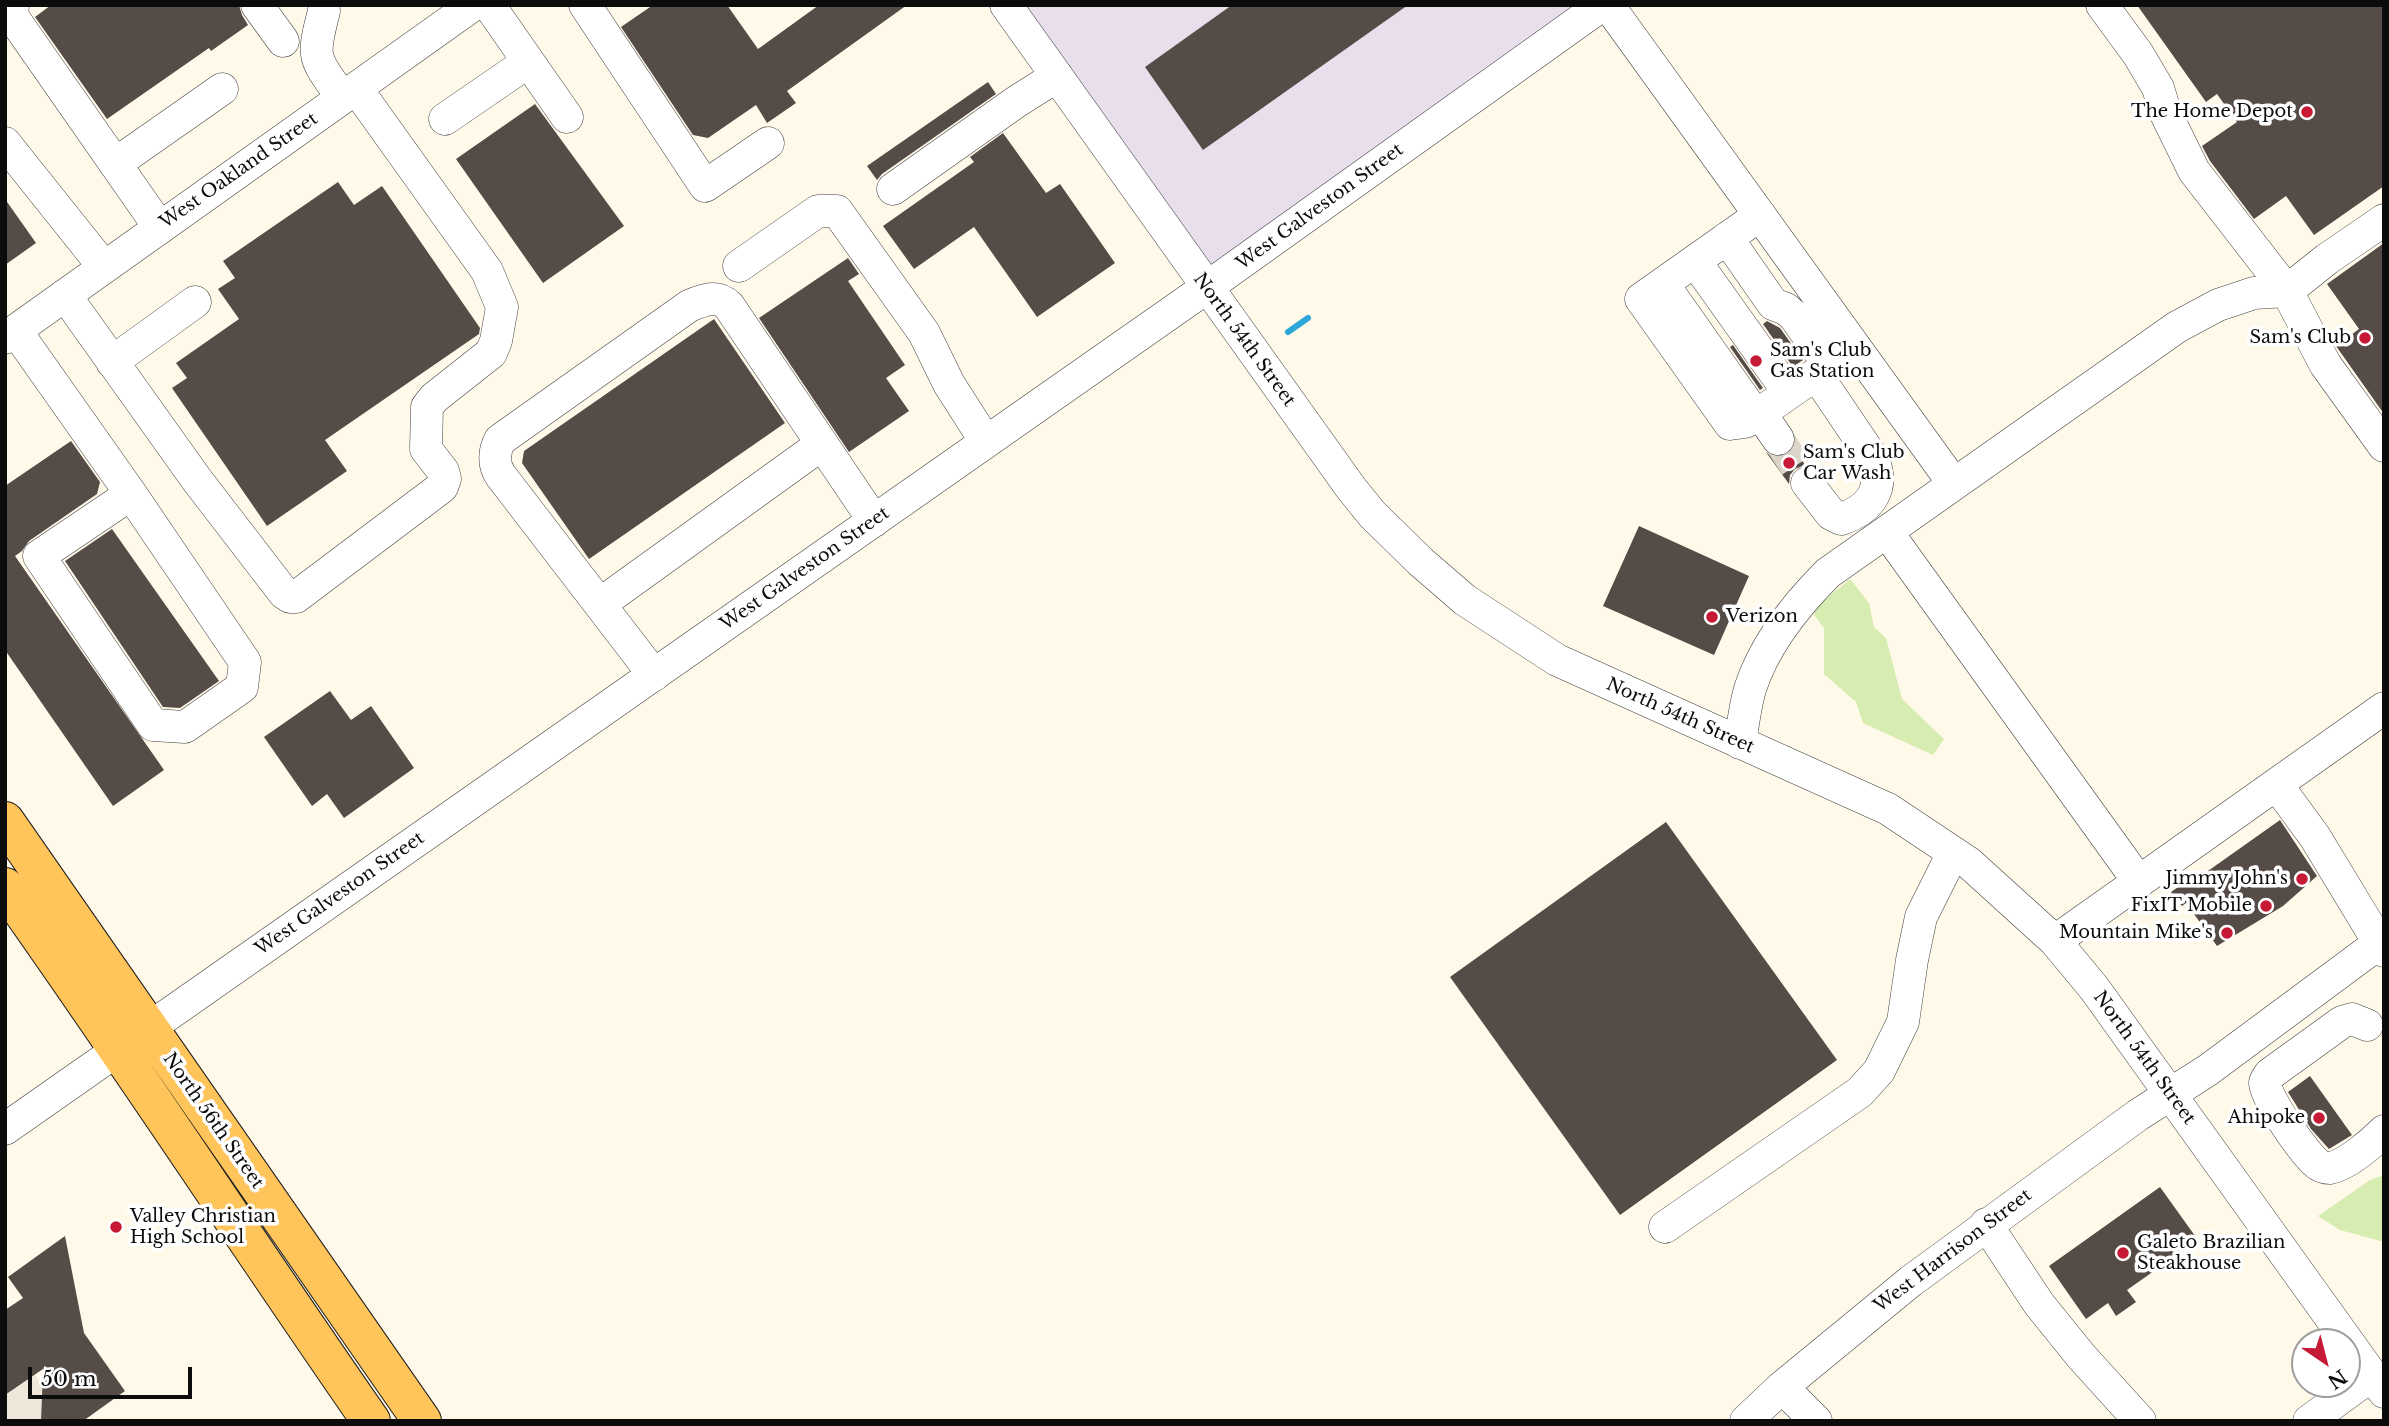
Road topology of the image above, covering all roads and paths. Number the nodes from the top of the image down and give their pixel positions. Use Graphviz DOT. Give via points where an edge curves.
graph roads {
  1 [pos="13,5"];
  2 [pos="257,5"];
  3 [pos="472,5"];
  4 [pos="489,5"];
  5 [pos="585,5"];
  6 [pos="1006,5"];
  7 [pos="2102,5"];
  8 [pos="1591,9"];
  9 [pos="324,11"];
  10 [pos="284,41"];
  11 [pos="528,62"];
  12 [pos="1057,76"];
  13 [pos="222,89"];
  14 [pos="349,93"];
  15 [pos="566,117"];
  16 [pos="445,119"];
  17 [pos="5,143"];
  18 [pos="768,143"];
  19 [pos="115,164"];
  20 [pos="893,189"];
  21 [pos="1760,215"];
  22 [pos="2384,220"];
  23 [pos="160,228"];
  24 [pos="1689,265"];
  25 [pos="739,266"];
  26 [pos="104,267"];
  27 [pos="1206,288"];
  28 [pos="2287,291"];
  29 [pos="65,295"];
  30 [pos="195,302"];
  31 [pos="10,335"];
  32 [pos="1855,347"];
  33 [pos="112,362"];
  34 [pos="1786,395"];
  35 [pos="1778,439"];
  36 [pos="986,442"];
  37 [pos="822,444"];
  38 [pos="2384,446"];
  39 [pos="1807,482"];
  40 [pos="1954,484"];
  41 [pos="131,494"];
  42 [pos="874,521"];
  43 [pos="1887,532"];
  44 [pos="600,604"];
  45 [pos="654,675"];
  46 [pos="2384,708"];
  47 [pos="1740,743"];
  48 [pos="2277,785"];
  49 [pos="5,821"];
  50 [pos="1953,853"];
  51 [pos="2139,882"];
  52 [pos="5,887"];
  53 [pos="2055,941"];
  54 [pos="2381,948"];
  55 [pos="2367,1025"];
  56 [pos="134,1039"];
  57 [pos="2169,1093"];
  58 [pos="5,1129"];
  59 [pos="2384,1131"];
  60 [pos="1986,1224"];
  61 [pos="1665,1227"];
  62 [pos="2378,1383"];
  63 [pos="1782,1387"];
  64 [pos="371,1421"];
  65 [pos="422,1421"];
  66 [pos="1746,1421"];
  67 [pos="1816,1421"];
  68 [pos="2140,1421"];
  69 [pos="2309,1421"];
  1 -- 19 [label="street" via="12,16"];
  2 -- 10 [label="street"];
  3 -- 14 [label="street, West Oakland Street"];
  4 -- 11 [label="street"];
  5 -- 18 [label="street" via="705,186"];
  6 -- 12 [label="street, North 54th Street"];
  7 -- 28 [label="street" via="2158,88 2194,171"];
  8 -- 21 [label="street"];
  8 -- 27 [label="street, West Galveston Street"];
  9 -- 14 [label="street" via="316,58"];
  11 -- 15 [label="street"];
  11 -- 16 [label="street"];
  12 -- 20 [label="street"];
  12 -- 27 [label="street, North 54th Street"];
  13 -- 19 [label="street"];
  14 -- 23 [label="street, West Oakland Street"];
  14 -- 33 [label="street" via="487,271 501,300 491,353 427,407 426,449 443,471 442,486 296,597 290,597 203,489"];
  17 -- 26 [label="street"];
  19 -- 23 [label="street"];
  21 -- 24 [label="street"];
  21 -- 32 [label="street"];
  22 -- 28 [label="street"];
  23 -- 26 [label="street, West Oakland Street"];
  24 -- 34 [label="street"];
  24 -- 34 [label="street"];
  24 -- 34 [label="street" via="1641,299 1730,424"];
  25 -- 36 [label="street" via="818,211 837,211 924,334"];
  26 -- 29 [label="street, West Oakland Street"];
  27 -- 36 [label="street, West Galveston Street"];
  27 -- 47 [label="street, North 54th Street" via="1372,514 1465,600 1556,660"];
  28 -- 38 [label="street" via="2325,364"];
  28 -- 40 [label="street" via="2254,293 2218,305 2177,327"];
  29 -- 31 [label="street, West Oakland Street"];
  29 -- 33 [label="street"];
  30 -- 33 [label="street"];
  31 -- 41 [label="street"];
  32 -- 34 [label="street"];
  32 -- 40 [label="street"];
  34 -- 35 [label="street"];
  34 -- 39 [label="street" via="1872,457 1877,470 1875,492 1863,508 1841,519 1831,514"];
  36 -- 42 [label="street, West Galveston Street"];
  37 -- 42 [label="street"];
  37 -- 44 [label="street"];
  37 -- 44 [label="street" via="730,306 717,299 689,306 500,440 497,470"];
  40 -- 43 [label="street"];
  41 -- 41 [label="street" via="245,662 242,687 185,727 153,725 39,556"];
  42 -- 45 [label="street, West Galveston Street"];
  43 -- 47 [label="street" via="1805,595 1769,647 1750,690"];
  43 -- 51 [label="street"];
  44 -- 45 [label="street"];
  45 -- 56 [label="street, West Galveston Street"];
  46 -- 48 [label="street"];
  47 -- 50 [label="street, North 54th Street" via="1888,808"];
  48 -- 51 [label="street"];
  48 -- 54 [label="street" via="2321,847"];
  49 -- 56 [label="main road, North 56th Street"];
  50 -- 53 [label="street, North 54th Street"];
  50 -- 61 [label="street" via="1922,917 1903,1022 1879,1070 1860,1092"];
  51 -- 53 [label="street"];
  52 -- 56 [label="main road, North 56th Street"];
  53 -- 57 [label="street, North 54th Street"];
  54 -- 57 [label="street, West Harrison Street"];
  55 -- 59 [label="street" via="2352,1019 2342,1022 2270,1074 2265,1086 2298,1140 2324,1167 2355,1155"];
  56 -- 58 [label="street, West Galveston Street"];
  56 -- 64 [label="main road, North 56th Street" via="291,1306"];
  56 -- 65 [label="main road, North 56th Street"];
  57 -- 60 [label="street, West Harrison Street"];
  57 -- 62 [label="street, North 54th Street"];
  60 -- 63 [label="street, West Harrison Street"];
  60 -- 68 [label="street" via="2039,1304"];
  62 -- 69 [label="street"];
  63 -- 66 [label="street, West Harrison Street"];
  63 -- 67 [label="street"];
}
